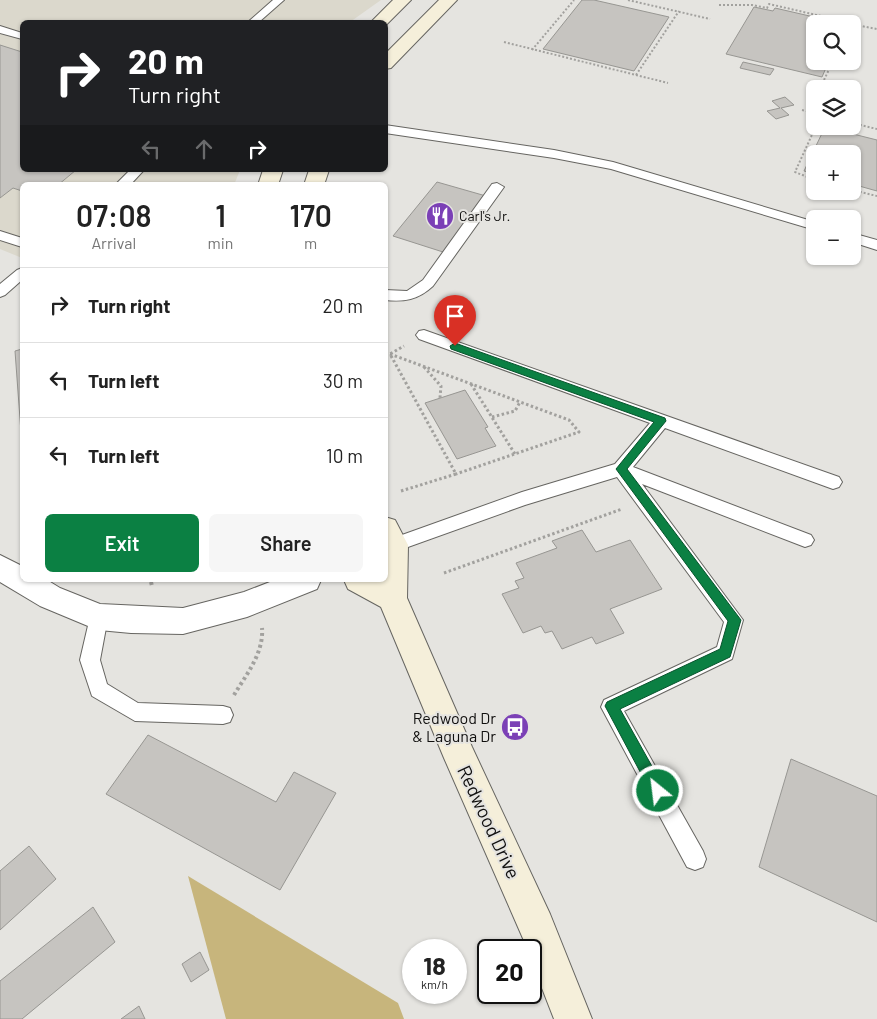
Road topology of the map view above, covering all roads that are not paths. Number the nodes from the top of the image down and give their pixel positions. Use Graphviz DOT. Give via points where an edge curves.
graph roads {
  1 [pos="279,0"];
  2 [pos="403,0"];
  3 [pos="449,0"];
  4 [pos="255,20"];
  5 [pos="382,20"];
  6 [pos="0,29"];
  7 [pos="20,35"];
  8 [pos="388,61"];
  9 [pos="388,129"];
  10 [pos="136,172"];
  11 [pos="125,182"];
  12 [pos="497,187"];
  13 [pos="806,223"];
  14 [pos="0,235"];
  15 [pos="861,240"];
  16 [pos="20,242"];
  17 [pos="877,245"];
  18 [pos="0,270"];
  19 [pos="20,274"];
  20 [pos="20,275"];
  21 [pos="0,292"];
  22 [pos="388,295"];
  23 [pos="424,335"];
  24 [pos="661,421"];
  25 [pos="621,469"];
  26 [pos="833,482"];
  27 [pos="805,540"];
  28 [pos="388,541"];
  29 [pos="0,567"];
  30 [pos="20,579"];
  31 [pos="26,582"];
  32 [pos="302,582"];
  33 [pos="362,582"];
  34 [pos="392,598"];
  35 [pos="98,617"];
  36 [pos="223,715"];
  37 [pos="695,859"];
  38 [pos="573,1019"];
  1 -- 4 [label="lane"];
  2 -- 5 [label="main road"];
  3 -- 8 [label="main road"];
  6 -- 7 [label="lane"];
  9 -- 13 [label="lane" via="613,166"];
  10 -- 11 [label="lane"];
  12 -- 22 [label="lane" via="428,283 405,297"];
  14 -- 16 [label="lane"];
  15 -- 17 [label="lane"];
  18 -- 19 [label="lane"];
  20 -- 21 [label="lane"];
  23 -- 24 [label="lane"];
  24 -- 25 [label="lane"];
  24 -- 26 [label="lane"];
  25 -- 27 [label="lane"];
  25 -- 28 [label="lane"];
  25 -- 37 [label="lane" via="734,620 726,653 612,706"];
  28 -- 34 [label="main road, Redwood Drive"];
  29 -- 30 [label="street"];
  31 -- 35 [label="street"];
  32 -- 35 [label="street" via="247,604 183,621"];
  33 -- 34 [label="main road"];
  34 -- 38 [label="main road, Redwood Drive" via="537,927"];
  35 -- 36 [label="lane" via="90,660 99,690 135,712"];
}
